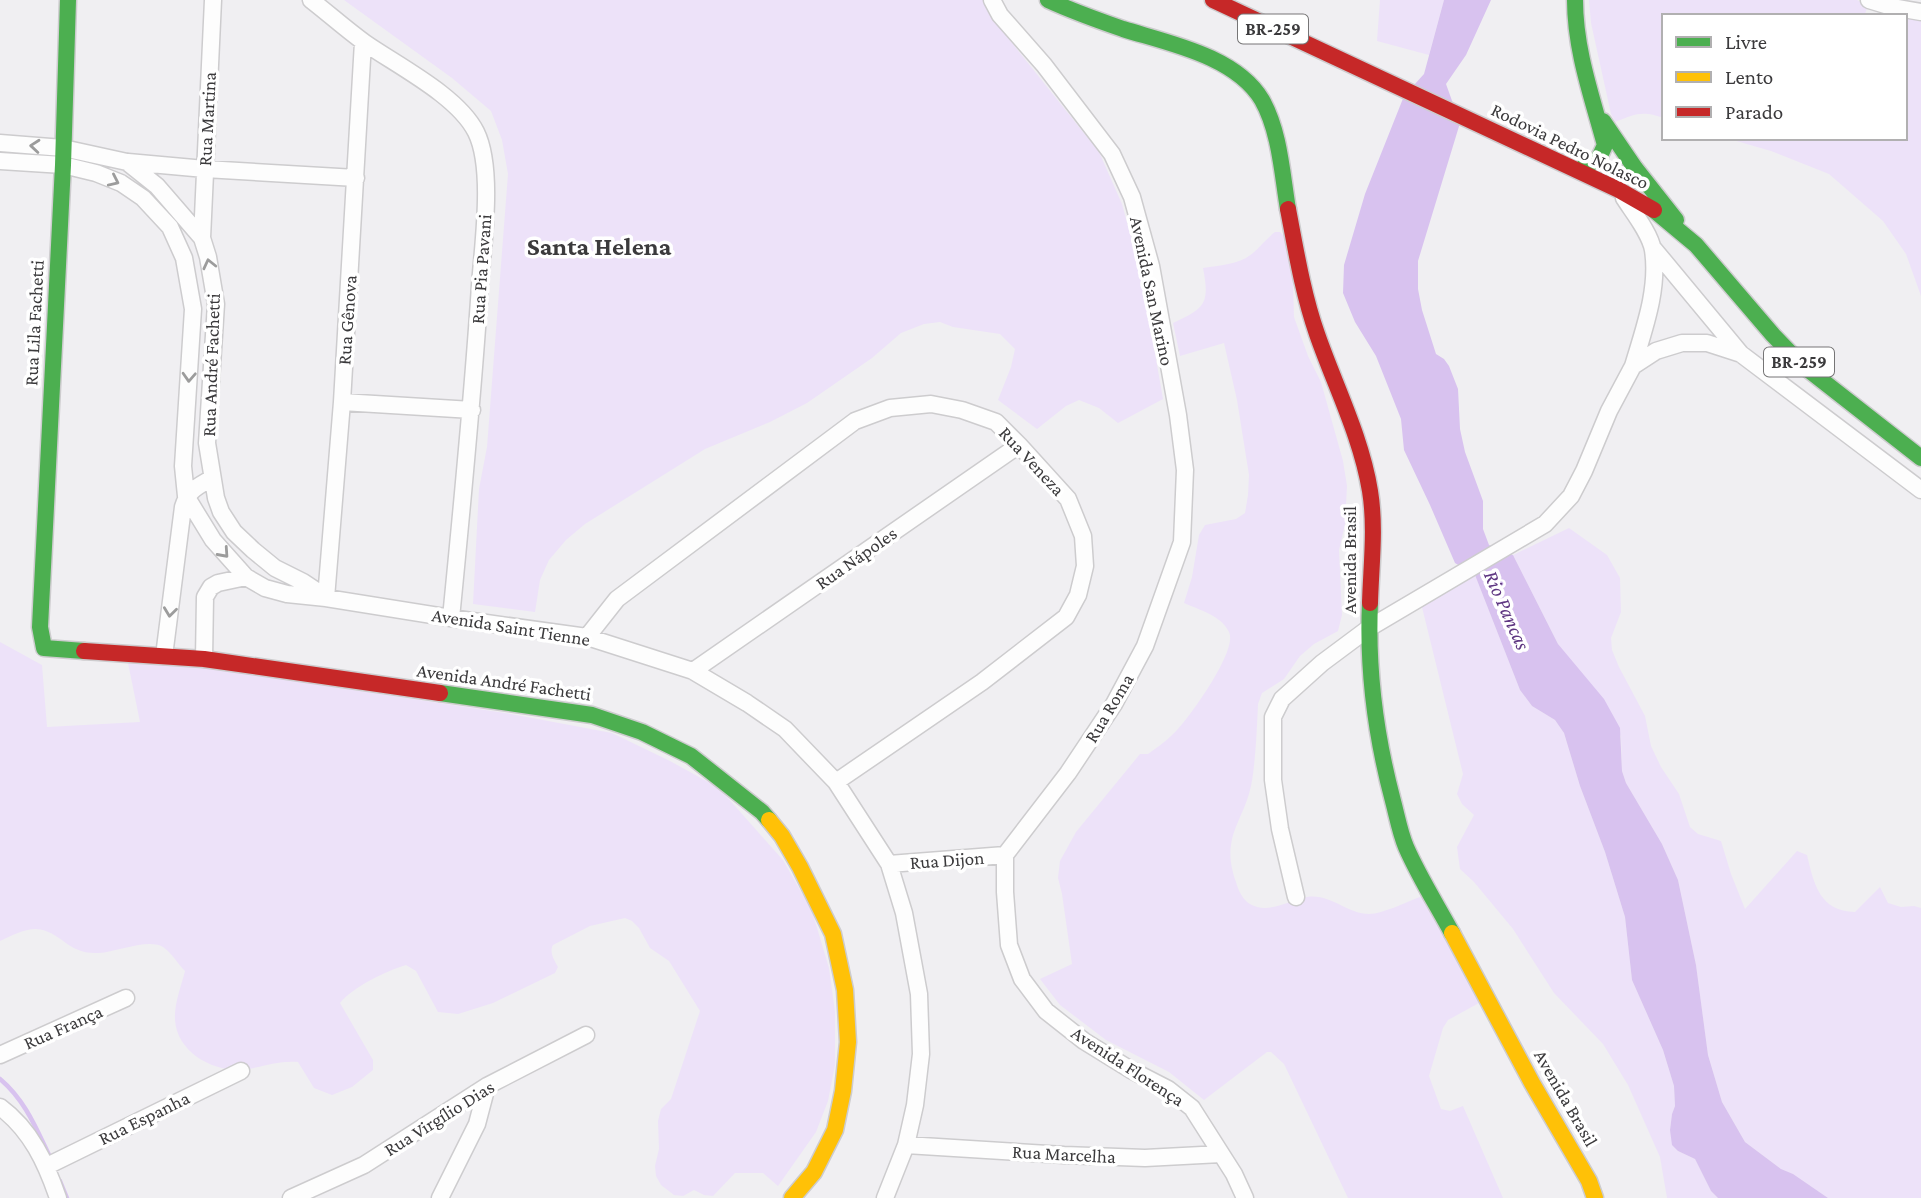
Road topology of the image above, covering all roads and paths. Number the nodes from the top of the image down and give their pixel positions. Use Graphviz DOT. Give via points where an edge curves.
graph roads {
  1 [pos="68,0"];
  2 [pos="213,0"];
  3 [pos="311,0"];
  4 [pos="992,0"];
  5 [pos="1048,0"];
  6 [pos="1059,0"];
  7 [pos="1213,0"];
  8 [pos="1575,0"];
  9 [pos="1869,0"];
  10 [pos="1072,12"];
  11 [pos="1921,12"];
  12 [pos="363,42"];
  13 [pos="1596,109"];
  14 [pos="0,143"];
  15 [pos="63,156"];
  16 [pos="0,161"];
  17 [pos="128,162"];
  18 [pos="205,169"];
  19 [pos="1579,170"];
  20 [pos="356,178"];
  21 [pos="1619,190"];
  22 [pos="202,238"];
  23 [pos="1696,245"];
  24 [pos="1653,248"];
  25 [pos="1741,354"];
  26 [pos="1633,366"];
  27 [pos="342,402"];
  28 [pos="472,410"];
  29 [pos="1019,444"];
  30 [pos="1921,458"];
  31 [pos="212,478"];
  32 [pos="1921,490"];
  33 [pos="186,496"];
  34 [pos="1182,542"];
  35 [pos="246,577"];
  36 [pos="326,598"];
  37 [pos="451,618"];
  38 [pos="1369,628"];
  39 [pos="587,636"];
  40 [pos="44,648"];
  41 [pos="164,656"];
  42 [pos="204,659"];
  43 [pos="693,671"];
  44 [pos="836,782"];
  45 [pos="1005,855"];
  46 [pos="889,864"];
  47 [pos="1296,897"];
  48 [pos="126,998"];
  49 [pos="586,1035"];
  50 [pos="0,1055"];
  51 [pos="241,1071"];
  52 [pos="487,1086"];
  53 [pos="0,1107"];
  54 [pos="906,1145"];
  55 [pos="1221,1154"];
  56 [pos="47,1166"];
  57 [pos="58,1198"];
  58 [pos="291,1198"];
  59 [pos="440,1198"];
  60 [pos="792,1198"];
  61 [pos="885,1198"];
  62 [pos="1245,1198"];
  63 [pos="1595,1198"];
  1 -- 15 [label="main road, Rua Lila Fachetti"];
  2 -- 18 [label="street, Rua Martina"];
  3 -- 12 [label="street, Rua Pia Pavani"];
  4 -- 34 [label="street, Avenida San Marino" via="1112,154 1132,197 1151,266 1178,415 1185,470"];
  5 -- 10 [label="main road, Avenida Brasil"];
  6 -- 10 [label="main road, Avenida Brasil"];
  7 -- 19 [label="main road, Rodovia Pedro Nolasco / BR-259"];
  8 -- 13 [label="main road" via="1580,55"];
  9 -- 11 [label="street"];
  10 -- 38 [label="main road, Avenida Brasil" via="1199,54 1233,70 1255,90 1268,111 1305,292 1364,460 1373,530"];
  12 -- 20 [label="street, Rua Gênova"];
  12 -- 28 [label="street, Rua Pia Pavani" via="455,106 477,133 485,160"];
  13 -- 19 [label="main road" via="1605,145 1599,159"];
  13 -- 23 [label="main road" via="1635,168"];
  15 -- 14 [label="street, Rua André Fachetti, one-way"];
  15 -- 16 [label="street, Rua André Fachetti"];
  15 -- 17 [label="street, Rua André Fachetti"];
  15 -- 33 [label="street, Rua André Fachetti, one-way" via="143,198 170,227 184,258 193,309 183,466"];
  15 -- 40 [label="main road, Rua Lila Fachetti" via="40,627"];
  17 -- 18 [label="street"];
  17 -- 22 [label="street, Rua André Fachetti" via="157,186"];
  18 -- 20 [label="street"];
  18 -- 22 [label="street, Rua Martina"];
  19 -- 21 [label="main road, Rodovia Pedro Nolasco / BR-259"];
  20 -- 27 [label="street, Rua Gênova"];
  21 -- 23 [label="main road, Rodovia Pedro Nolasco / BR-259" via="1655,211"];
  21 -- 24 [label="street"];
  31 -- 22 [label="street, Rua André Fachetti, one-way" via="207,443 216,304"];
  23 -- 30 [label="main road, Rodovia Pedro Nolasco / BR-259" via="1801,365"];
  24 -- 25 [label="street"];
  24 -- 26 [label="street" via="1648,318"];
  25 -- 26 [label="street" via="1707,343 1682,343 1656,351"];
  25 -- 32 [label="street"];
  26 -- 38 [label="street" via="1571,496 1545,524"];
  27 -- 28 [label="street"];
  27 -- 36 [label="street, Rua Gênova"];
  28 -- 37 [label="street, Rua Pia Pavani"];
  29 -- 39 [label="street, Rua Veneza" via="996,422 931,404 890,408 855,421 617,599"];
  29 -- 43 [label="street, Rua Nápoles"];
  29 -- 44 [label="street, Rua Veneza" via="1068,499 1083,536 1085,566 1078,595 1066,617"];
  31 -- 33 [label="street"];
  31 -- 36 [label="street, Avenida Saint Tienne" via="221,512 234,532 275,568"];
  33 -- 35 [label="street, Avenida Saint Tienne, one-way" via="213,540"];
  33 -- 41 [label="street, one-way"];
  34 -- 45 [label="street, Rua Roma" via="1145,646 1114,704"];
  35 -- 36 [label="street, Avenida Saint Tienne" via="286,594"];
  35 -- 42 [label="street" via="218,583 205,597"];
  36 -- 37 [label="street, Avenida Saint Tienne"];
  37 -- 39 [label="street, Avenida Saint Tienne"];
  38 -- 47 [label="street" via="1282,699 1273,717 1273,780"];
  38 -- 63 [label="main road, Avenida Brasil" via="1381,747 1406,847"];
  39 -- 43 [label="street, Avenida Saint Tienne"];
  40 -- 41 [label="main road, Avenida André Fachetti"];
  41 -- 42 [label="main road, Avenida André Fachetti"];
  42 -- 60 [label="main road, Avenida André Fachetti" via="592,715 691,756 762,812 788,846 833,933 845,990 848,1042 835,1130 814,1172"];
  43 -- 44 [label="street, Avenida Saint Tienne" via="785,729"];
  44 -- 46 [label="street, Avenida Saint Tienne"];
  45 -- 46 [label="street, Rua Dijon"];
  45 -- 55 [label="street, Avenida Florença" via="1009,945 1021,979 1046,1011 1084,1041 1192,1108"];
  46 -- 54 [label="street, Avenida Saint Tienne" via="904,913 919,993 921,1054"];
  48 -- 50 [label="street, Rua França"];
  49 -- 52 [label="street, Rua Virgílio Dias"];
  51 -- 56 [label="street, Rua Espanha"];
  52 -- 58 [label="street, Rua Virgílio Dias" via="364,1165"];
  52 -- 59 [label="street" via="477,1124"];
  53 -- 56 [label="street" via="30,1137"];
  54 -- 55 [label="street, Rua Marcelha" via="1145,1158"];
  54 -- 61 [label="street, Avenida Saint Tienne"];
  55 -- 62 [label="street, Avenida Florença"];
  56 -- 57 [label="street"];
}
